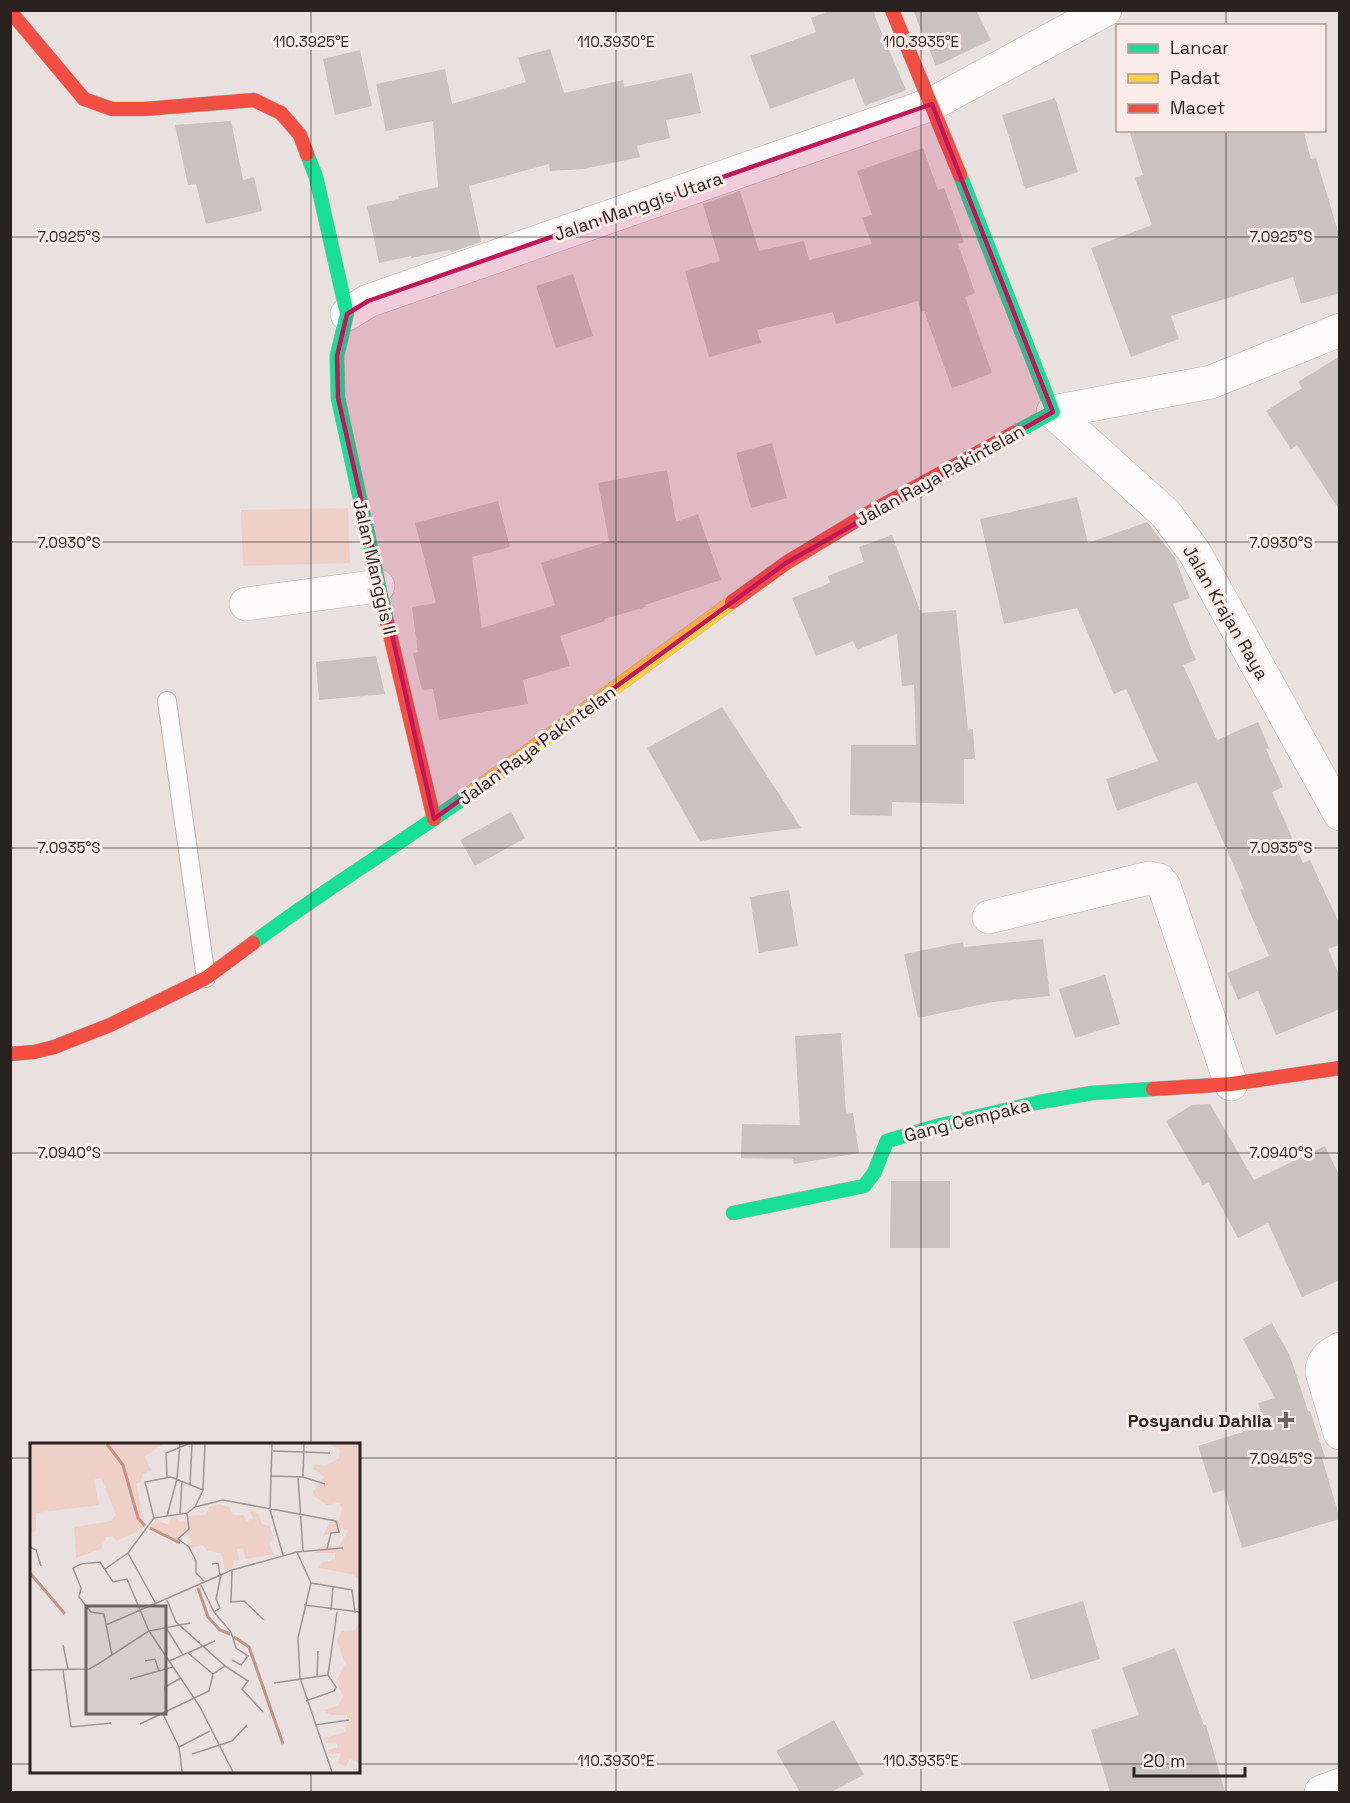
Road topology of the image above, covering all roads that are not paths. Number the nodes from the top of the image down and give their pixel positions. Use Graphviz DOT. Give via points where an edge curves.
graph roads {
  1 [pos="892,10"];
  2 [pos="1105,10"];
  3 [pos="10,11"];
  4 [pos="932,104"];
  5 [pos="347,314"];
  6 [pos="1336,338"];
  7 [pos="1053,412"];
  8 [pos="378,586"];
  9 [pos="246,604"];
  10 [pos="167,701"];
  11 [pos="1340,814"];
  12 [pos="434,819"];
  13 [pos="989,917"];
  14 [pos="206,978"];
  15 [pos="10,1054"];
  16 [pos="1340,1068"];
  17 [pos="1232,1084"];
  18 [pos="733,1214"];
  19 [pos="1340,1349"];
  20 [pos="1340,1433"];
  21 [pos="1340,1785"];
  22 [pos="1321,1792"];
  1 -- 4 [label="street"];
  2 -- 4 [label="street, Jalan Manggis Utara"];
  3 -- 5 [label="street" via="84,99 112,109 254,100 281,112 300,135 316,177"];
  4 -- 5 [label="street, Jalan Manggis Utara" via="368,301"];
  4 -- 7 [label="street"];
  5 -- 8 [label="street, Jalan Manggis II" via="337,356 338,398"];
  6 -- 7 [label="street, Jalan Raya Pakintelan" via="1211,382"];
  7 -- 11 [label="street, Jalan Krajan Raya" via="1166,514 1195,553"];
  7 -- 12 [label="street, Jalan Raya Pakintelan" via="786,562"];
  8 -- 9 [label="street"];
  8 -- 12 [label="street, Jalan Manggis II"];
  10 -- 14 [label="lane"];
  12 -- 14 [label="street, Jalan Raya Pakintelan" via="287,917"];
  13 -- 17 [label="street" via="1149,878 1159,880"];
  14 -- 15 [label="street, Jalan Raya Pakintelan" via="73,1040 34,1052"];
  16 -- 17 [label="street, Gang Cempaka"];
  17 -- 18 [label="street, Gang Cempaka" via="1092,1093 938,1126 887,1141 864,1186"];
  19 -- 20 [label="street" via="1328,1356 1322,1372"];
  21 -- 22 [label="street"];
}
